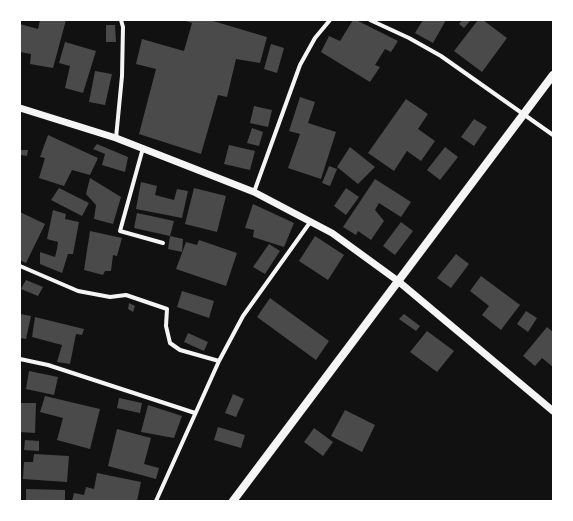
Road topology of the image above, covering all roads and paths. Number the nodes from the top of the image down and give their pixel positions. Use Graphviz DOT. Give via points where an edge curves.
graph roads {
  1 [pos="121,20"];
  2 [pos="330,20"];
  3 [pos="370,20"];
  4 [pos="553,75"];
  5 [pos="20,109"];
  6 [pos="524,114"];
  7 [pos="553,135"];
  8 [pos="116,138"];
  9 [pos="143,148"];
  10 [pos="254,192"];
  11 [pos="311,221"];
  12 [pos="163,243"];
  13 [pos="20,266"];
  14 [pos="398,281"];
  15 [pos="20,359"];
  16 [pos="219,361"];
  17 [pos="553,411"];
  18 [pos="195,413"];
  19 [pos="156,501"];
  20 [pos="233,501"];
  1 -- 8 [label="street" via="122,76"];
  2 -- 10 [label="street" via="315,38 300,65"];
  3 -- 6 [label="street" via="441,56"];
  4 -- 6 [label="main road"];
  5 -- 8 [label="street"];
  6 -- 7 [label="street"];
  6 -- 14 [label="main road"];
  8 -- 9 [label="street"];
  9 -- 10 [label="street"];
  9 -- 12 [label="street" via="120,231"];
  10 -- 11 [label="street"];
  11 -- 14 [label="street" via="332,233"];
  11 -- 16 [label="street" via="243,316"];
  13 -- 16 [label="street" via="78,291 110,297 126,295 167,309 166,326 170,343 180,350"];
  14 -- 17 [label="street"];
  14 -- 20 [label="main road"];
  15 -- 18 [label="street" via="48,365"];
  16 -- 18 [label="street"];
  18 -- 19 [label="street"];
}
